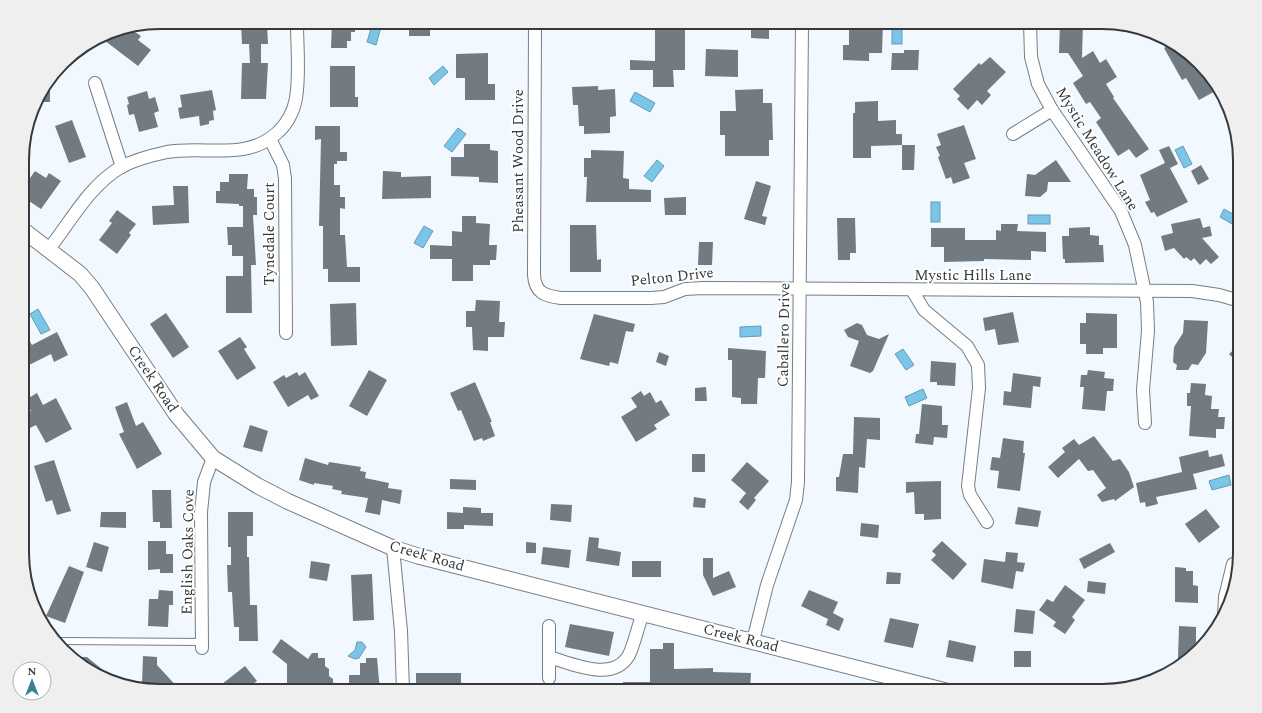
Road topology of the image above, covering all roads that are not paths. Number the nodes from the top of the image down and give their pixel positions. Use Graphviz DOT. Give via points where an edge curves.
graph roads {
  1 [pos="297,29"];
  2 [pos="534,29"];
  3 [pos="802,29"];
  4 [pos="1030,29"];
  5 [pos="95,84"];
  6 [pos="1052,110"];
  7 [pos="1013,134"];
  8 [pos="270,139"];
  9 [pos="122,167"];
  10 [pos="29,234"];
  11 [pos="49,249"];
  12 [pos="801,288"];
  13 [pos="912,290"];
  14 [pos="1146,291"];
  15 [pos="546,296"];
  16 [pos="1233,299"];
  17 [pos="286,333"];
  18 [pos="1145,423"];
  19 [pos="212,458"];
  20 [pos="987,522"];
  21 [pos="393,548"];
  22 [pos="1232,569"];
  23 [pos="1225,598"];
  24 [pos="643,613"];
  25 [pos="549,626"];
  26 [pos="64,641"];
  27 [pos="753,641"];
  28 [pos="203,645"];
  29 [pos="549,658"];
  30 [pos="549,678"];
  31 [pos="403,684"];
  32 [pos="919,684"];
  1 -- 8 [label="street" via="296,99 282,129"];
  2 -- 15 [label="street, Pheasant Wood Drive" via="534,275 537,288"];
  3 -- 12 [label="street, Caballero Drive"];
  4 -- 6 [label="street, Mystic Meadow Lane" via="1030,50 1034,70"];
  5 -- 9 [label="street"];
  6 -- 7 [label="street"];
  6 -- 14 [label="street, Mystic Meadow Lane" via="1120,211 1135,245"];
  8 -- 9 [label="street" via="245,150 167,152"];
  8 -- 17 [label="street, Tynedale Court" via="283,165 285,178"];
  9 -- 11 [label="street" via="104,179 90,194"];
  10 -- 11 [label="street, Creek Road"];
  11 -- 19 [label="street, Creek Road" via="80,274 92,288 176,414"];
  12 -- 13 [label="street, Mystic Hills Lane"];
  12 -- 15 [label="street, Pelton Drive" via="685,289 664,297 651,298"];
  12 -- 27 [label="street, Caballero Drive" via="796,500 767,585"];
  13 -- 14 [label="street, Mystic Hills Lane"];
  13 -- 20 [label="street" via="924,310 967,346 978,365 979,388 968,486 970,495"];
  14 -- 16 [label="street, Mystic Hills Lane" via="1192,291 1219,294"];
  14 -- 18 [label="street, Mystic Meadow Lane" via="1148,331 1143,390"];
  19 -- 21 [label="street, Creek Road" via="281,498"];
  19 -- 28 [label="street, English Oaks Cove" via="204,482 202,512"];
  21 -- 24 [label="street, Creek Road"];
  21 -- 31 [label="street" via="401,631"];
  22 -- 23 [label="street"];
  24 -- 27 [label="street, Creek Road"];
  24 -- 29 [label="street" via="630,653 614,668 603,670"];
  25 -- 29 [label="street"];
  26 -- 28 [label="lane"];
  27 -- 32 [label="street, Creek Road"];
  29 -- 30 [label="street"];
}
